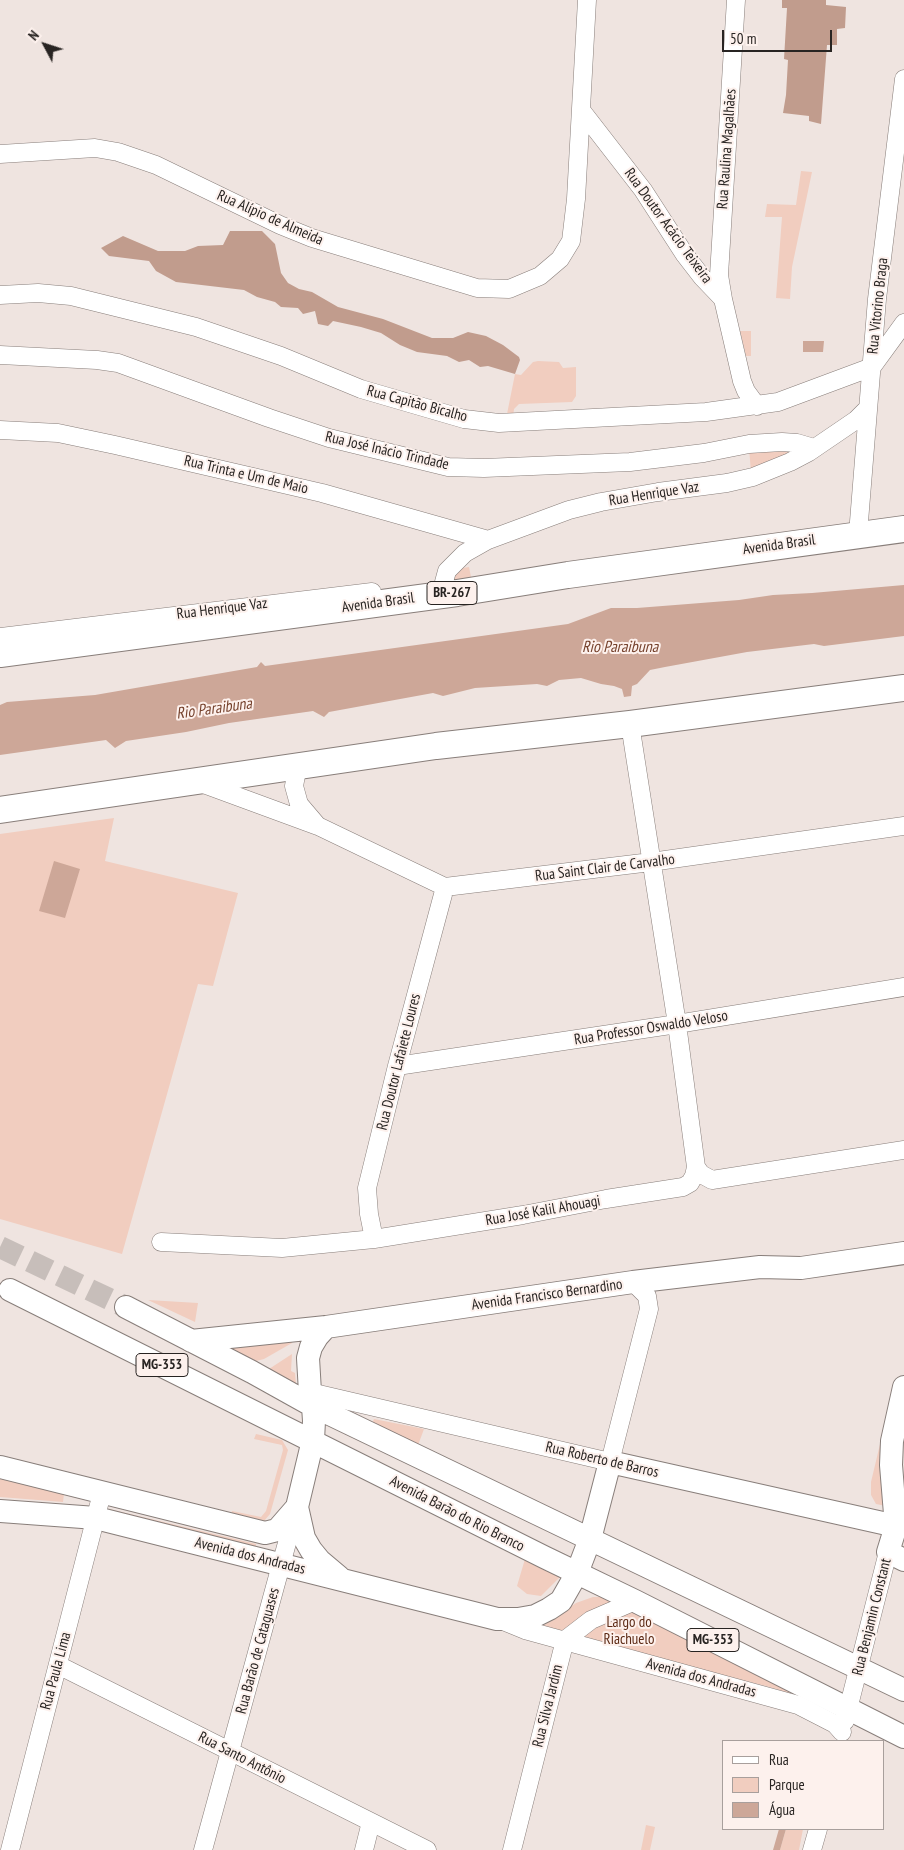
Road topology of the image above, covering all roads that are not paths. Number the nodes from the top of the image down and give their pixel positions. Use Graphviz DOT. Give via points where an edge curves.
graph roads {
  1 [pos="588,0"];
  2 [pos="736,0"];
  3 [pos="904,79"];
  4 [pos="581,110"];
  5 [pos="0,154"];
  6 [pos="0,295"];
  7 [pos="723,299"];
  8 [pos="904,323"];
  9 [pos="0,355"];
  10 [pos="872,367"];
  11 [pos="757,406"];
  12 [pos="868,408"];
  13 [pos="0,430"];
  14 [pos="814,448"];
  15 [pos="904,529"];
  16 [pos="858,534"];
  17 [pos="488,540"];
  18 [pos="451,587"];
  19 [pos="0,637"];
  20 [pos="0,654"];
  21 [pos="904,688"];
  22 [pos="630,724"];
  23 [pos="298,765"];
  24 [pos="194,780"];
  25 [pos="0,810"];
  26 [pos="318,826"];
  27 [pos="904,826"];
  28 [pos="651,862"];
  29 [pos="445,887"];
  30 [pos="904,987"];
  31 [pos="677,1024"];
  32 [pos="397,1066"];
  33 [pos="904,1150"];
  34 [pos="696,1167"];
  35 [pos="374,1239"];
  36 [pos="904,1239"];
  37 [pos="161,1242"];
  38 [pos="904,1253"];
  39 [pos="760,1267"];
  40 [pos="634,1282"];
  41 [pos="10,1290"];
  42 [pos="126,1307"];
  43 [pos="326,1327"];
  44 [pos="191,1341"];
  45 [pos="904,1387"];
  46 [pos="312,1399"];
  47 [pos="364,1404"];
  48 [pos="356,1427"];
  49 [pos="313,1440"];
  50 [pos="610,1462"];
  51 [pos="0,1467"];
  52 [pos="102,1493"];
  53 [pos="904,1493"];
  54 [pos="296,1507"];
  55 [pos="0,1511"];
  56 [pos="96,1518"];
  57 [pos="896,1526"];
  58 [pos="590,1539"];
  59 [pos="896,1556"];
  60 [pos="281,1564"];
  61 [pos="577,1573"];
  62 [pos="343,1580"];
  63 [pos="636,1601"];
  64 [pos="496,1619"];
  65 [pos="565,1640"];
  66 [pos="58,1665"];
  67 [pos="859,1668"];
  68 [pos="904,1690"];
  69 [pos="848,1709"];
  70 [pos="841,1737"];
  71 [pos="904,1737"];
  72 [pos="230,1752"];
  73 [pos="372,1822"];
  74 [pos="818,1830"];
  75 [pos="10,1850"];
  76 [pos="203,1850"];
  77 [pos="364,1850"];
  78 [pos="427,1850"];
  79 [pos="512,1850"];
  80 [pos="812,1850"];
  1 -- 4 [label="street"];
  2 -- 7 [label="street, Rua Raulina Magalhães" via="719,275"];
  3 -- 10 [label="street, Rua Vitorino Braga" via="877,299"];
  4 -- 5 [label="street, Rua Alípio de Almeida" via="571,127 567,187 576,199 571,241 560,259 540,276 508,289 477,288 312,238 156,165 118,152 95,148"];
  4 -- 7 [label="street, Rua Doutor Acácio Teixeira" via="643,190 702,277"];
  6 -- 11 [label="street, Rua Capitão Bicalho" via="71,296 196,327 281,356 361,389 464,419 499,422 706,412"];
  7 -- 11 [label="street, Rua Doutor Acácio Teixeira" via="742,381"];
  8 -- 10 [label="street"];
  9 -- 14 [label="street, Rua José Inácio Trindade" via="118,363 329,438 448,467 630,462 782,442"];
  10 -- 11 [label="street, Rua Capitão Bicalho" via="778,402"];
  10 -- 12 [label="street, Rua Vitorino Braga"];
  12 -- 14 [label="street, Rua Henrique Vaz"];
  12 -- 16 [label="street, Rua Vitorino Braga"];
  13 -- 17 [label="street, Rua Trinta e Um de Maio" via="58,433 115,444 322,493"];
  14 -- 17 [label="street, Rua Henrique Vaz" via="753,477 601,502 569,510"];
  15 -- 16 [label="highway, Avenida Brasil / BR-267"];
  16 -- 18 [label="highway, Avenida Brasil / BR-267" via="568,575"];
  17 -- 18 [label="street, Rua Henrique Vaz" via="466,553 447,571"];
  18 -- 19 [label="street, Rua Henrique Vaz"];
  18 -- 20 [label="highway, Avenida Brasil / BR-267"];
  21 -- 22 [label="highway"];
  22 -- 23 [label="highway"];
  22 -- 28 [label="street"];
  23 -- 24 [label="highway"];
  23 -- 26 [label="street" via="294,786 299,804"];
  24 -- 25 [label="highway"];
  24 -- 26 [label="street"];
  26 -- 29 [label="street"];
  27 -- 28 [label="street, Rua Saint Clair de Carvalho"];
  28 -- 29 [label="street, Rua Saint Clair de Carvalho"];
  28 -- 31 [label="street"];
  29 -- 32 [label="street, Rua Doutor Lafaiete Loures"];
  30 -- 31 [label="street, Rua Professor Oswaldo Veloso"];
  31 -- 32 [label="street, Rua Professor Oswaldo Veloso"];
  31 -- 34 [label="street"];
  32 -- 35 [label="street, Rua Doutor Lafaiete Loures" via="367,1188"];
  33 -- 34 [label="street" via="712,1180"];
  34 -- 35 [label="street, Rua José Kalil Ahouagi" via="693,1179 683,1188"];
  35 -- 37 [label="street, Rua José Kalil Ahouagi" via="282,1248"];
  36 -- 39 [label="main road" via="786,1256"];
  38 -- 39 [label="main road, Avenida Francisco Bernardino" via="802,1268"];
  39 -- 40 [label="main road, Avenida Francisco Bernardino"];
  40 -- 43 [label="main road, Avenida Francisco Bernardino"];
  40 -- 50 [label="street" via="647,1296 649,1309"];
  41 -- 49 [label="main road, Avenida Barão do Rio Branco / MG-353"];
  42 -- 44 [label="main road"];
  43 -- 44 [label="main road, Avenida Francisco Bernardino"];
  43 -- 46 [label="main road, Rua Barão de Cataguases" via="317,1337 308,1358"];
  44 -- 46 [label="main road"];
  45 -- 57 [label="main road" via="892,1441"];
  46 -- 47 [label="street, Rua Roberto de Barros"];
  46 -- 48 [label="main road"];
  46 -- 49 [label="main road, Rua Barão de Cataguases"];
  47 -- 48 [label="street" via="356,1407 350,1416"];
  47 -- 50 [label="street, Rua Roberto de Barros"];
  48 -- 58 [label="main road"];
  49 -- 54 [label="main road, Rua Barão de Cataguases"];
  49 -- 61 [label="main road, Avenida Barão do Rio Branco / MG-353"];
  50 -- 57 [label="main road, Rua Roberto de Barros"];
  50 -- 58 [label="main road"];
  51 -- 52 [label="main road, Avenida dos Andradas"];
  52 -- 54 [label="main road, Avenida dos Andradas" via="265,1533 277,1530"];
  52 -- 56 [label="street, Rua Paula Lima"];
  53 -- 57 [label="street, Rua Benjamin Constant"];
  54 -- 60 [label="street, Rua Barão de Cataguases"];
  54 -- 62 [label="main road" via="304,1538 311,1550"];
  55 -- 56 [label="main road, Avenida dos Andradas"];
  56 -- 60 [label="main road, Avenida dos Andradas"];
  56 -- 66 [label="street, Rua Paula Lima"];
  57 -- 59 [label="main road, Rua Benjamin Constant"];
  58 -- 61 [label="main road, Avenida dos Andradas"];
  58 -- 67 [label="main road"];
  59 -- 67 [label="street, Rua Benjamin Constant"];
  60 -- 62 [label="main road, Avenida dos Andradas"];
  60 -- 72 [label="street, Rua Barão de Cataguases"];
  61 -- 63 [label="main road, Avenida Barão do Rio Branco / MG-353"];
  61 -- 64 [label="main road, Avenida dos Andradas" via="561,1601 549,1610 518,1619"];
  62 -- 64 [label="main road, Avenida dos Andradas"];
  63 -- 65 [label="street" via="591,1620"];
  63 -- 69 [label="main road, Avenida Barão do Rio Branco / MG-353"];
  64 -- 65 [label="street, Avenida dos Andradas"];
  65 -- 70 [label="street, Avenida dos Andradas" via="798,1705 835,1724"];
  65 -- 79 [label="street, Rua Silva Jardim"];
  66 -- 72 [label="street, Rua Santo Antônio"];
  66 -- 75 [label="street, Rua Paula Lima"];
  67 -- 68 [label="main road"];
  67 -- 69 [label="street, Rua Benjamin Constant"];
  69 -- 70 [label="street, Rua Benjamin Constant"];
  69 -- 71 [label="main road, Avenida Barão do Rio Branco / MG-353"];
  72 -- 73 [label="street, Rua Santo Antônio"];
  72 -- 76 [label="street, Rua Barão de Cataguases"];
  73 -- 77 [label="street"];
  73 -- 78 [label="street, Rua Santo Antônio"];
  74 -- 80 [label="street"];
}
